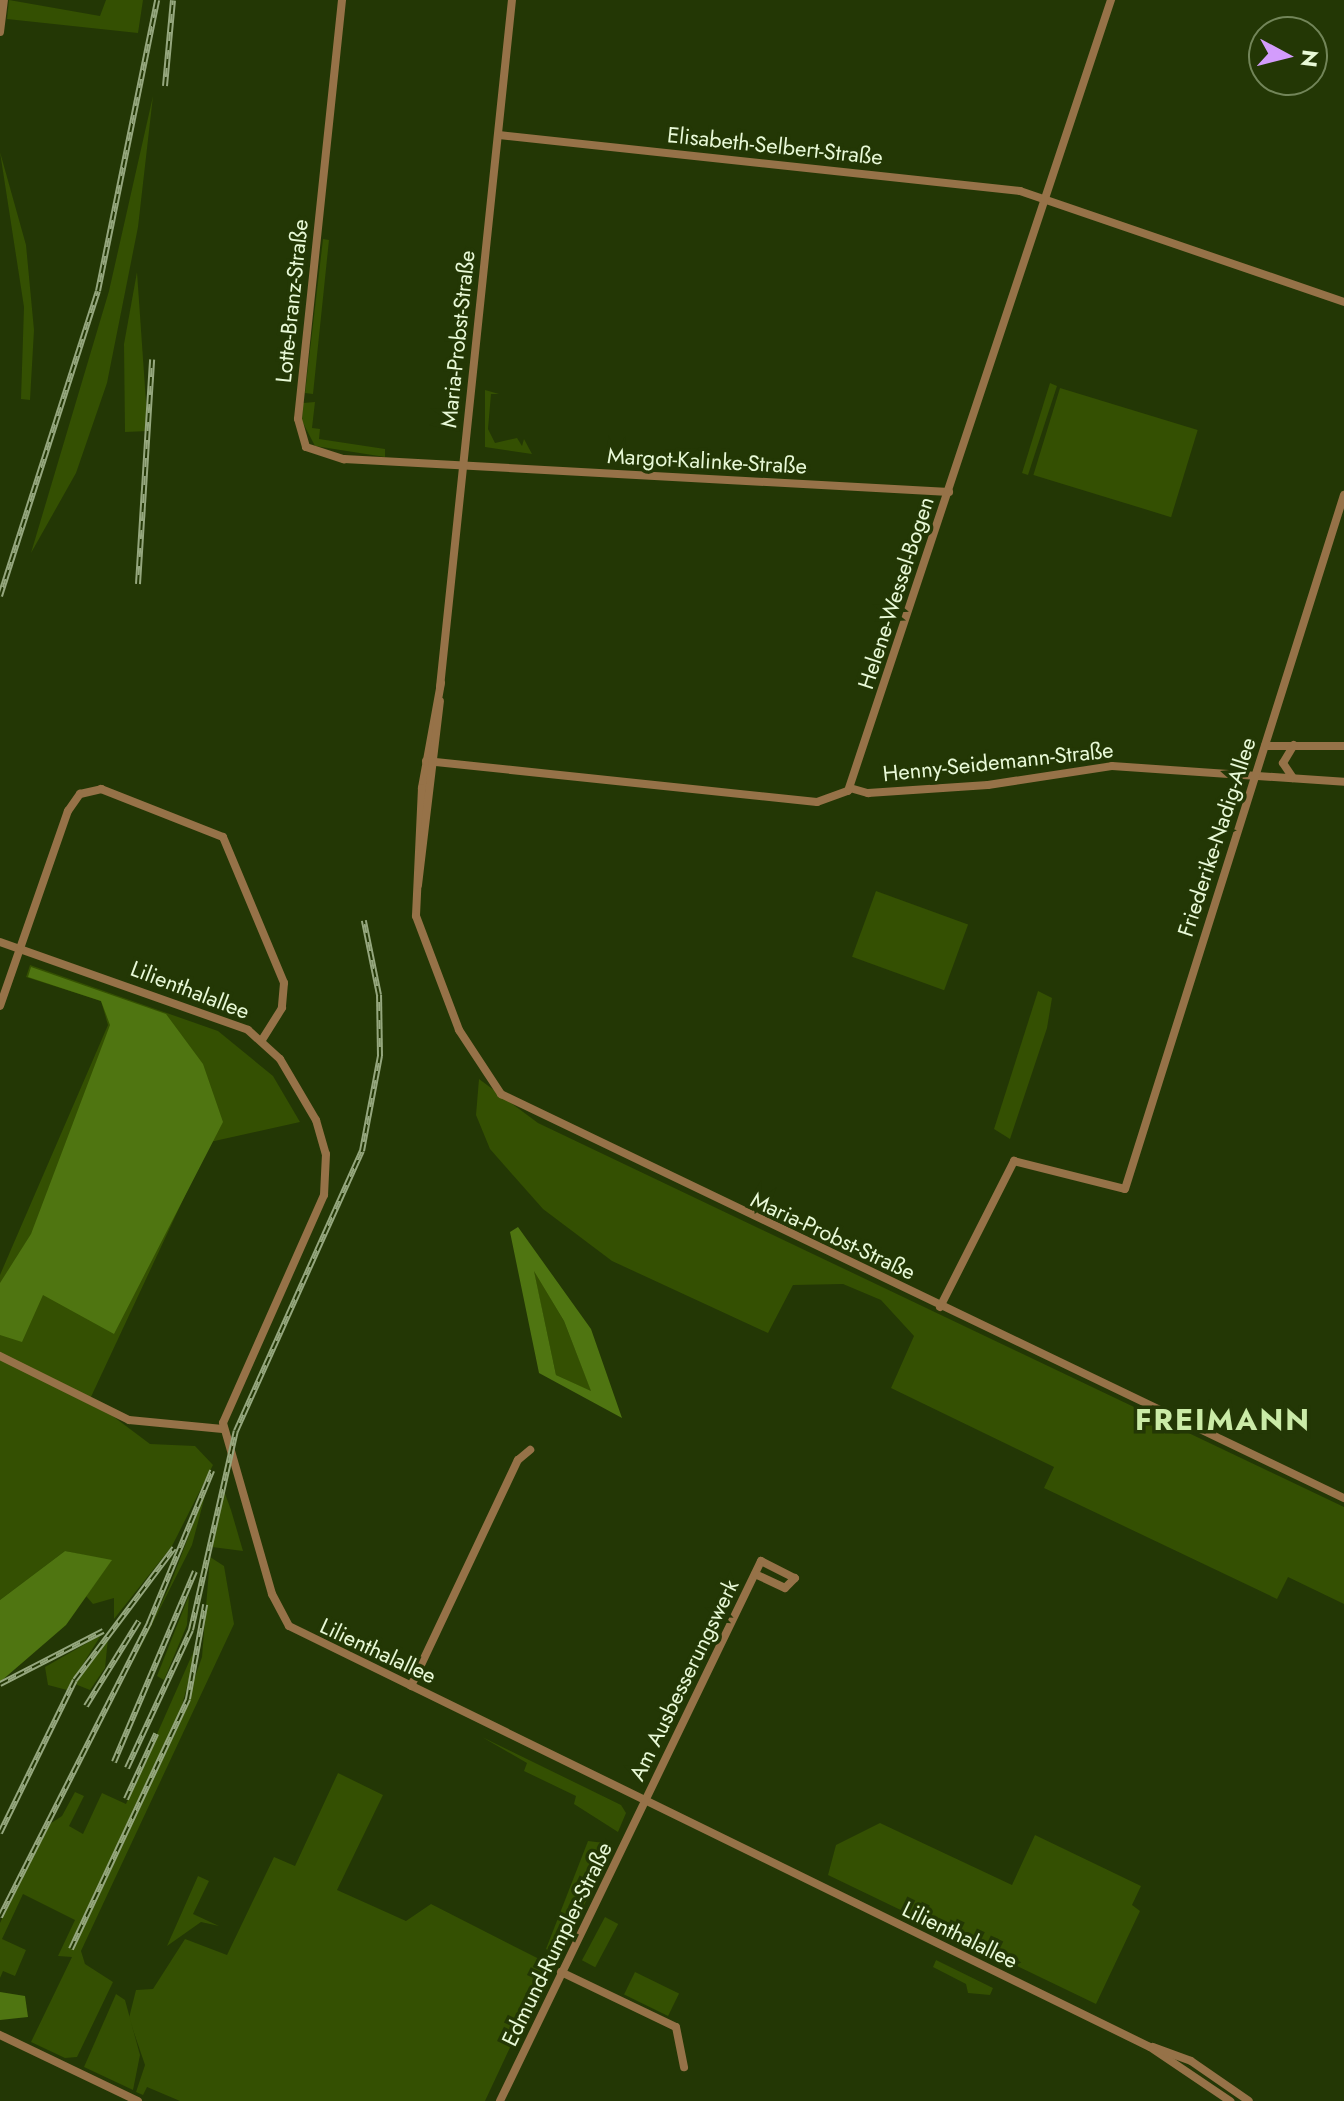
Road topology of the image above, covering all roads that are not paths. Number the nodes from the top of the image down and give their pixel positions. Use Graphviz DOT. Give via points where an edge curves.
graph roads {
  1 [pos="4,0"];
  2 [pos="342,0"];
  3 [pos="512,0"];
  4 [pos="1111,0"];
  5 [pos="0,32"];
  6 [pos="499,135"];
  7 [pos="1046,198"];
  8 [pos="1344,302"];
  9 [pos="463,465"];
  10 [pos="949,492"];
  11 [pos="1344,495"];
  12 [pos="441,683"];
  13 [pos="1294,744"];
  14 [pos="1265,746"];
  15 [pos="1344,746"];
  16 [pos="426,761"];
  17 [pos="436,762"];
  18 [pos="1257,772"];
  19 [pos="1294,779"];
  20 [pos="1344,782"];
  21 [pos="850,788"];
  22 [pos="415,902"];
  23 [pos="0,942"];
  24 [pos="0,1006"];
  25 [pos="262,1040"];
  26 [pos="940,1307"];
  27 [pos="0,1356"];
  28 [pos="223,1429"];
  29 [pos="530,1450"];
  30 [pos="1344,1498"];
  31 [pos="755,1574"];
  32 [pos="411,1686"];
  33 [pos="646,1802"];
  34 [pos="561,1972"];
  35 [pos="0,2035"];
  36 [pos="1150,2047"];
  37 [pos="684,2067"];
  38 [pos="1245,2100"];
  39 [pos="138,2101"];
  40 [pos="500,2101"];
  41 [pos="1230,2101"];
  1 -- 5 [label="street"];
  2 -- 9 [label="street, Lotte-Branz-Straße" via="299,429 306,447 322,456"];
  3 -- 6 [label="street, Maria-Probst-Straße"];
  4 -- 7 [label="street, Helene-Wessel-Bogen"];
  6 -- 7 [label="street, Elisabeth-Selbert-Straße"];
  6 -- 9 [label="street, Maria-Probst-Straße"];
  7 -- 8 [label="street, Elisabeth-Selbert-Straße" via="1132,235"];
  7 -- 10 [label="street, Helene-Wessel-Bogen"];
  9 -- 10 [label="street, Margot-Kalinke-Straße"];
  9 -- 12 [label="street, Maria-Probst-Straße"];
  10 -- 21 [label="street, Helene-Wessel-Bogen"];
  11 -- 14 [label="street, Friederike-Nadig-Allee"];
  12 -- 16 [label="street, Maria-Probst-Straße"];
  12 -- 17 [label="street, Maria-Probst-Straße"];
  13 -- 14 [label="street"];
  13 -- 15 [label="street"];
  13 -- 19 [label="street" via="1283,763"];
  14 -- 18 [label="street, Friederike-Nadig-Allee"];
  16 -- 17 [label="street"];
  16 -- 22 [label="street, Maria-Probst-Straße"];
  17 -- 21 [label="street" via="817,802 836,800"];
  17 -- 22 [label="street, Maria-Probst-Straße"];
  18 -- 19 [label="street, Henny-Seidemann-Straße"];
  18 -- 21 [label="street, Henny-Seidemann-Straße" via="1097,767 988,785 868,793"];
  18 -- 26 [label="street, Friederike-Nadig-Allee" via="1125,1189 1014,1161"];
  19 -- 20 [label="street, Henny-Seidemann-Straße"];
  22 -- 26 [label="street, Maria-Probst-Straße" via="428,959 459,1030 501,1094"];
  23 -- 25 [label="street, Lilienthalallee" via="227,1019"];
  24 -- 25 [label="street" via="68,811 80,794 101,789 223,837 284,983 282,1008"];
  25 -- 28 [label="street, Lilienthalallee" via="316,1120 327,1175 317,1215 230,1398"];
  26 -- 30 [label="street, Maria-Probst-Straße"];
  27 -- 28 [label="street" via="129,1420"];
  28 -- 32 [label="street, Lilienthalallee" via="284,1619 302,1636"];
  29 -- 32 [label="street" via="518,1460"];
  31 -- 31 [label="street, Am Ausbesserungswerk" via="761,1561 793,1572 791,1586"];
  31 -- 33 [label="street, Am Ausbesserungswerk"];
  32 -- 33 [label="street, Lilienthalallee"];
  33 -- 34 [label="street, Edmund-Rumpler-Straße"];
  33 -- 36 [label="street, Lilienthalallee"];
  34 -- 37 [label="street" via="676,2027"];
  34 -- 40 [label="street, Edmund-Rumpler-Straße"];
  35 -- 39 [label="street"];
  36 -- 38 [label="street, Lilienthalallee" via="1191,2061"];
  36 -- 41 [label="street, Lilienthalallee"];
}
